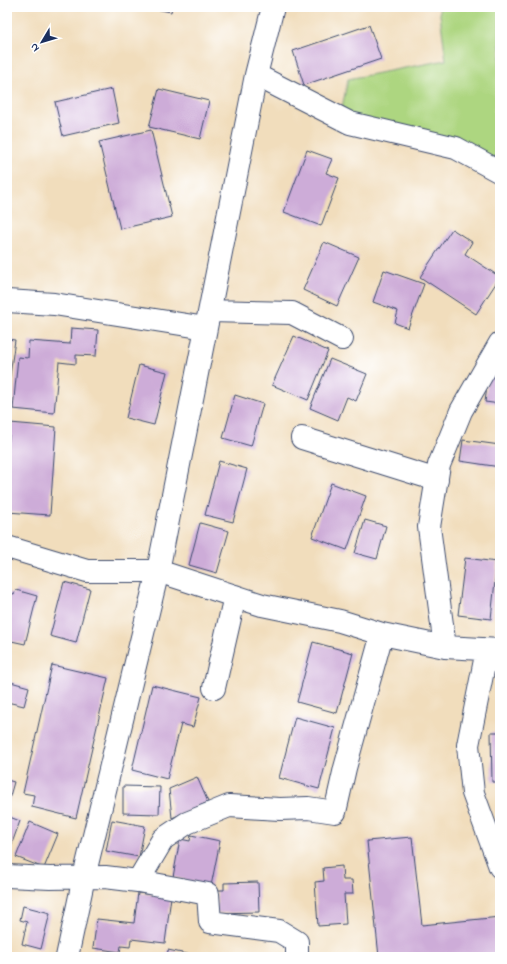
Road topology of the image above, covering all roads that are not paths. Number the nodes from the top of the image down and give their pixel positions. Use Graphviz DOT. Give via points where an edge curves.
graph roads {
  1 [pos="273,7"];
  2 [pos="256,75"];
  3 [pos="500,172"];
  4 [pos="7,301"];
  5 [pos="208,319"];
  6 [pos="342,339"];
  7 [pos="500,343"];
  8 [pos="302,438"];
  9 [pos="437,480"];
  10 [pos="7,547"];
  11 [pos="158,571"];
  12 [pos="235,596"];
  13 [pos="382,634"];
  14 [pos="445,647"];
  15 [pos="493,650"];
  16 [pos="214,688"];
  17 [pos="500,867"];
  18 [pos="7,876"];
  19 [pos="84,877"];
  20 [pos="138,881"];
  21 [pos="67,957"];
  22 [pos="297,957"];
  1 -- 2 [label="street"];
  2 -- 3 [label="street" via="350,123 456,148"];
  2 -- 5 [label="street"];
  4 -- 5 [label="street"];
  5 -- 6 [label="street" via="292,313"];
  5 -- 11 [label="street"];
  7 -- 9 [label="street" via="461,411 439,465"];
  8 -- 9 [label="street"];
  9 -- 14 [label="street" via="429,528"];
  10 -- 11 [label="street" via="87,571"];
  11 -- 12 [label="street"];
  11 -- 19 [label="street"];
  12 -- 13 [label="street" via="262,605 340,621"];
  12 -- 16 [label="street"];
  13 -- 14 [label="street"];
  13 -- 20 [label="street" via="335,812 308,808 229,806 187,823 163,839"];
  14 -- 15 [label="street"];
  15 -- 17 [label="street" via="468,746 473,793"];
  18 -- 19 [label="street"];
  19 -- 20 [label="street"];
  19 -- 21 [label="street"];
  20 -- 22 [label="street" via="208,894 210,922 279,931 296,942"];
}
